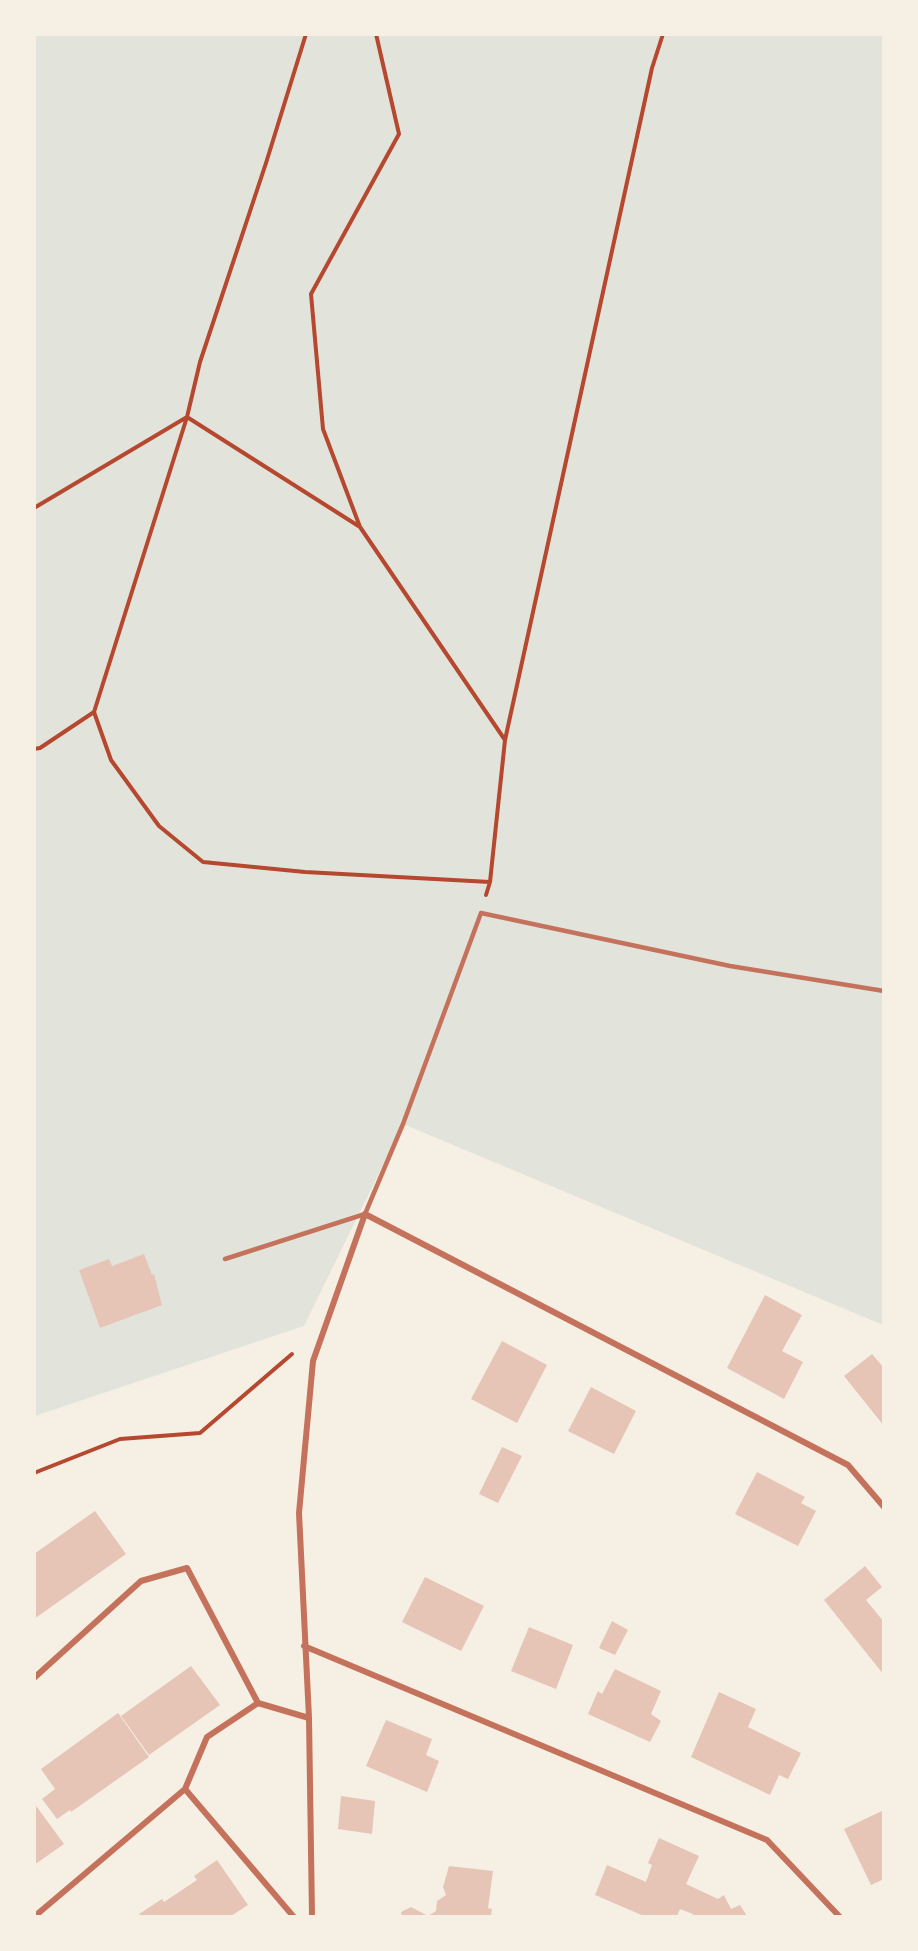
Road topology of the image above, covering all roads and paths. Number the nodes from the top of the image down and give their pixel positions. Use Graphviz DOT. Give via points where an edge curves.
graph roads {
  1 [pos="306,34"];
  2 [pos="376,34"];
  3 [pos="663,34"];
  4 [pos="187,417"];
  5 [pos="34,508"];
  6 [pos="360,527"];
  7 [pos="94,711"];
  8 [pos="505,740"];
  9 [pos="34,749"];
  10 [pos="489,882"];
  11 [pos="481,913"];
  12 [pos="884,991"];
  13 [pos="365,1214"];
  14 [pos="225,1259"];
  15 [pos="323,1333"];
  16 [pos="34,1473"];
  17 [pos="884,1507"];
  18 [pos="304,1646"];
  19 [pos="34,1677"];
  20 [pos="258,1703"];
  21 [pos="309,1718"];
  22 [pos="185,1789"];
  23 [pos="36,1917"];
  24 [pos="293,1917"];
  25 [pos="312,1917"];
  26 [pos="839,1917"];
  1 -- 4 [label="path" via="200,362"];
  2 -- 6 [label="path" via="399,134 311,294 323,429"];
  3 -- 8 [label="path" via="652,68"];
  4 -- 5 [label="path"];
  4 -- 6 [label="path"];
  4 -- 7 [label="path"];
  6 -- 8 [label="path"];
  7 -- 9 [label="path"];
  7 -- 10 [label="path" via="111,760 159,826 203,862"];
  8 -- 10 [label="path"];
  10 -- 11 [label="path"];
  11 -- 12 [label="lane" via="730,966"];
  11 -- 13 [label="lane" via="403,1124"];
  13 -- 14 [label="lane"];
  13 -- 15 [label="street"];
  13 -- 17 [label="street" via="848,1465"];
  15 -- 16 [label="path" via="292,1354 200,1433 120,1439"];
  15 -- 18 [label="street" via="313,1361 299,1513"];
  18 -- 21 [label="street"];
  18 -- 26 [label="street" via="767,1840"];
  19 -- 20 [label="street" via="141,1581 187,1568"];
  20 -- 21 [label="street"];
  20 -- 22 [label="street" via="207,1737"];
  21 -- 25 [label="street"];
  22 -- 23 [label="street"];
  22 -- 24 [label="street"];
}
